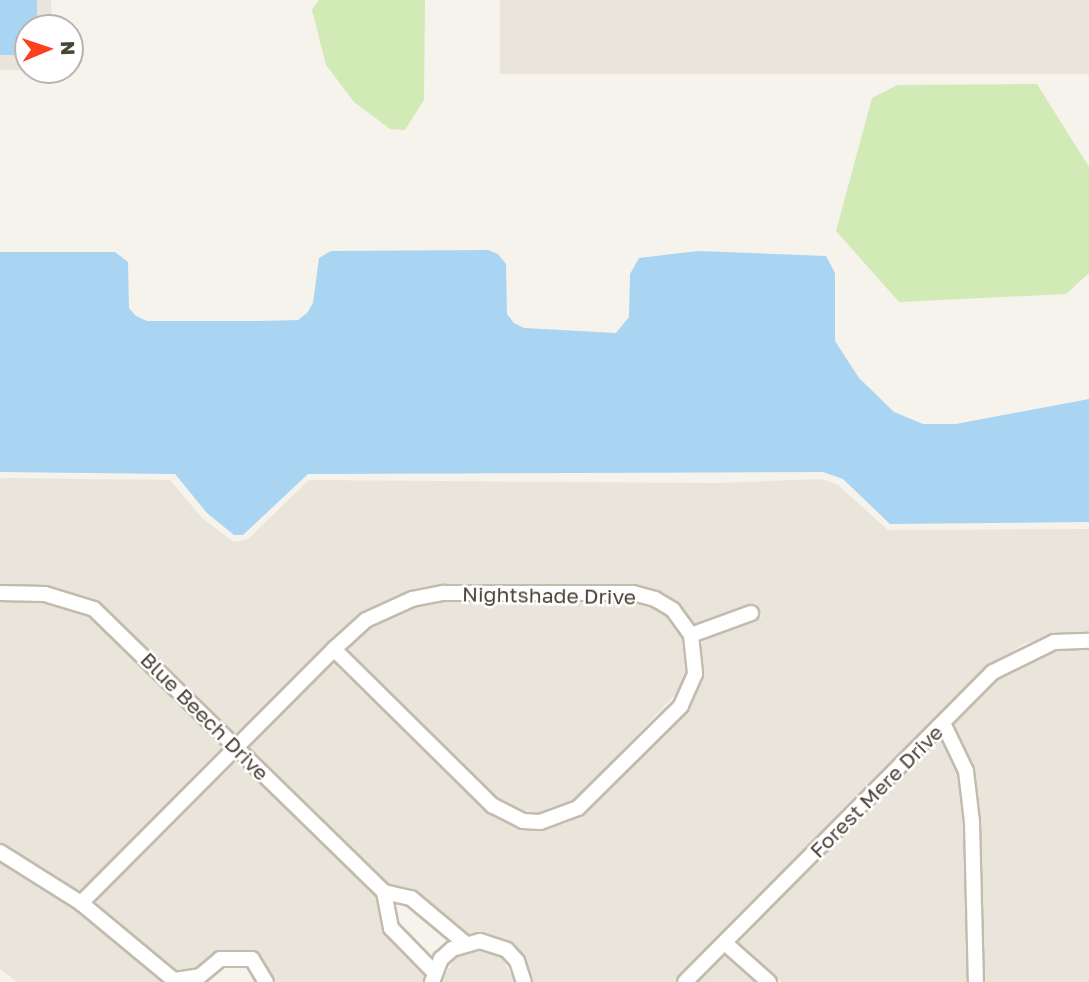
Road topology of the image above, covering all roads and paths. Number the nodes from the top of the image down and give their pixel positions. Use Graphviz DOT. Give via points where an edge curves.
graph roads {
  1 [pos="0,593"];
  2 [pos="751,613"];
  3 [pos="691,635"];
  4 [pos="1089,641"];
  5 [pos="334,649"];
  6 [pos="943,723"];
  7 [pos="238,748"];
  8 [pos="0,852"];
  9 [pos="384,892"];
  10 [pos="81,903"];
  11 [pos="465,943"];
  12 [pos="725,943"];
  13 [pos="433,977"];
  14 [pos="175,981"];
  15 [pos="267,982"];
  16 [pos="524,982"];
  17 [pos="685,982"];
  18 [pos="769,982"];
  19 [pos="976,982"];
  1 -- 7 [label="street, Blue Beech Drive" via="45,594 94,609"];
  2 -- 3 [label="street"];
  3 -- 5 [label="street, Nightshade Drive" via="673,610 633,593 444,593 412,599 366,620"];
  3 -- 5 [label="street" via="695,674 681,706 578,808 540,822 523,821 493,806"];
  4 -- 6 [label="street, Forest Mere Drive" via="1054,642 1029,650 993,672"];
  5 -- 7 [label="street, Nightshade Drive"];
  6 -- 12 [label="street, Forest Mere Drive"];
  6 -- 19 [label="street" via="966,771 972,822"];
  7 -- 9 [label="street, Blue Beech Drive"];
  7 -- 10 [label="street, Nightshade Drive"];
  8 -- 10 [label="street"];
  9 -- 11 [label="street, Blue Beech Drive" via="411,898"];
  9 -- 13 [label="street" via="391,928"];
  10 -- 14 [label="street"];
  11 -- 13 [label="street" via="446,954"];
  11 -- 16 [label="street" via="494,943 507,950 517,961"];
  12 -- 17 [label="street, Forest Mere Drive"];
  12 -- 18 [label="street"];
  14 -- 15 [label="street" via="200,976 220,959 252,959"];
}
